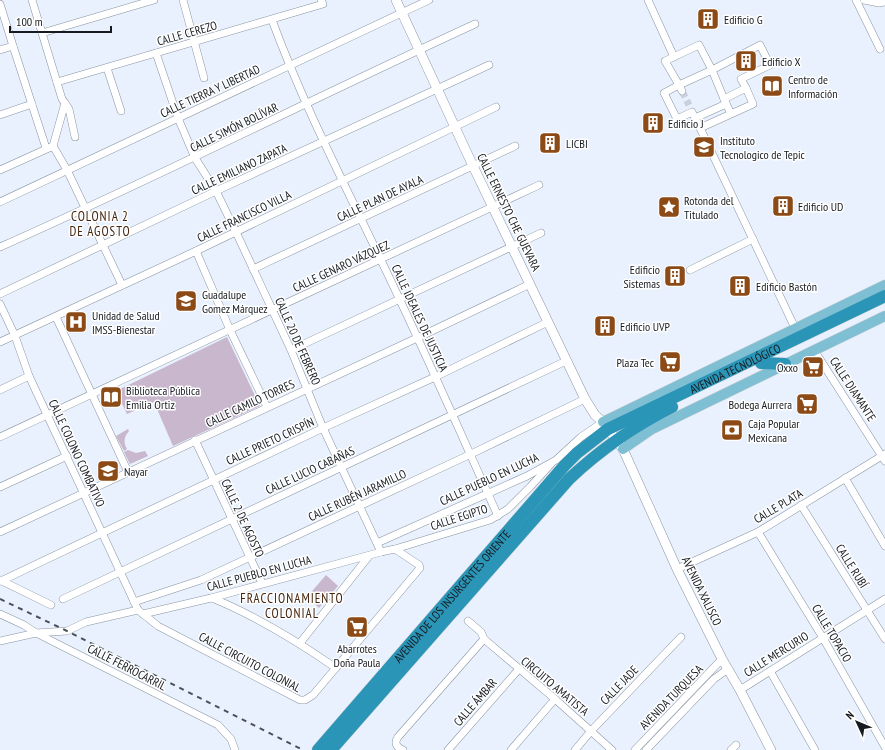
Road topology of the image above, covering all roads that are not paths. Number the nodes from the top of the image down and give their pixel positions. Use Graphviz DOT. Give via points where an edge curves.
graph roads {
  1 [pos="32,0"];
  2 [pos="154,0"];
  3 [pos="183,0"];
  4 [pos="396,0"];
  5 [pos="429,0"];
  6 [pos="648,0"];
  7 [pos="856,0"];
  8 [pos="864,0"];
  9 [pos="322,2"];
  10 [pos="885,2"];
  11 [pos="0,4"];
  12 [pos="402,12"];
  13 [pos="272,20"];
  14 [pos="475,24"];
  15 [pos="42,33"];
  16 [pos="195,42"];
  17 [pos="13,46"];
  18 [pos="0,50"];
  19 [pos="420,50"];
  20 [pos="880,50"];
  21 [pos="156,53"];
  22 [pos="674,57"];
  23 [pos="489,64"];
  24 [pos="290,66"];
  25 [pos="107,68"];
  26 [pos="712,70"];
  27 [pos="204,78"];
  28 [pos="57,82"];
  29 [pos="437,88"];
  30 [pos="681,88"];
  31 [pos="746,88"];
  32 [pos="64,101"];
  33 [pos="725,101"];
  34 [pos="32,104"];
  35 [pos="307,104"];
  36 [pos="689,104"];
  37 [pos="496,107"];
  38 [pos="122,111"];
  39 [pos="731,114"];
  40 [pos="0,115"];
  41 [pos="694,115"];
  42 [pos="178,118"];
  43 [pos="455,128"];
  44 [pos="700,128"];
  45 [pos="75,138"];
  46 [pos="325,142"];
  47 [pos="515,146"];
  48 [pos="50,147"];
  49 [pos="195,158"];
  50 [pos="473,166"];
  51 [pos="0,170"];
  52 [pos="67,170"];
  53 [pos="343,180"];
  54 [pos="539,185"];
  55 [pos="216,191"];
  56 [pos="0,202"];
  57 [pos="492,206"];
  58 [pos="86,209"];
  59 [pos="362,219"];
  60 [pos="236,232"];
  61 [pos="541,233"];
  62 [pos="753,239"];
  63 [pos="104,245"];
  64 [pos="0,247"];
  65 [pos="511,247"];
  66 [pos="196,251"];
  67 [pos="381,260"];
  68 [pos="253,269"];
  69 [pos="690,270"];
  70 [pos="530,284"];
  71 [pos="122,285"];
  72 [pos="885,285"];
  73 [pos="0,294"];
  74 [pos="885,296"];
  75 [pos="857,298"];
  76 [pos="400,299"];
  77 [pos="0,304"];
  78 [pos="885,304"];
  79 [pos="273,310"];
  80 [pos="885,316"];
  81 [pos="56,317"];
  82 [pos="840,317"];
  83 [pos="548,322"];
  84 [pos="795,328"];
  85 [pos="230,330"];
  86 [pos="15,336"];
  87 [pos="417,338"];
  88 [pos="0,342"];
  89 [pos="291,350"];
  90 [pos="814,350"];
  91 [pos="566,361"];
  92 [pos="761,363"];
  93 [pos="785,364"];
  94 [pos="29,376"];
  95 [pos="435,377"];
  96 [pos="308,389"];
  97 [pos="0,390"];
  98 [pos="91,394"];
  99 [pos="585,399"];
  100 [pos="267,407"];
  101 [pos="47,415"];
  102 [pos="454,415"];
  103 [pos="605,426"];
  104 [pos="323,428"];
  105 [pos="0,437"];
  106 [pos="195,440"];
  107 [pos="588,444"];
  108 [pos="620,444"];
  109 [pos="600,452"];
  110 [pos="471,454"];
  111 [pos="66,456"];
  112 [pos="884,457"];
  113 [pos="556,460"];
  114 [pos="341,467"];
  115 [pos="128,472"];
  116 [pos="844,478"];
  117 [pos="213,480"];
  118 [pos="0,487"];
  119 [pos="84,493"];
  120 [pos="488,494"];
  121 [pos="801,505"];
  122 [pos="359,506"];
  123 [pos="498,516"];
  124 [pos="232,519"];
  125 [pos="0,532"];
  126 [pos="758,532"];
  127 [pos="102,533"];
  128 [pos="377,542"];
  129 [pos="885,546"];
  130 [pos="395,549"];
  131 [pos="381,552"];
  132 [pos="369,556"];
  133 [pos="250,557"];
  134 [pos="677,569"];
  135 [pos="120,572"];
  136 [pos="1,581"];
  137 [pos="262,583"];
  138 [pos="211,598"];
  139 [pos="63,599"];
  140 [pos="885,599"];
  141 [pos="134,602"];
  142 [pos="50,605"];
  143 [pos="867,610"];
  144 [pos="140,612"];
  145 [pos="0,614"];
  146 [pos="468,621"];
  147 [pos="36,633"];
  148 [pos="681,637"];
  149 [pos="823,638"];
  150 [pos="484,639"];
  151 [pos="885,639"];
  152 [pos="0,642"];
  153 [pos="300,643"];
  154 [pos="722,659"];
  155 [pos="336,668"];
  156 [pos="728,669"];
  157 [pos="519,670"];
  158 [pos="770,671"];
  159 [pos="740,690"];
  160 [pos="555,699"];
  161 [pos="591,730"];
  162 [pos="885,747"];
  163 [pos="235,750"];
  164 [pos="318,750"];
  165 [pos="331,750"];
  166 [pos="403,750"];
  167 [pos="448,750"];
  168 [pos="511,750"];
  169 [pos="574,750"];
  170 [pos="612,750"];
  171 [pos="635,750"];
  172 [pos="646,750"];
  173 [pos="771,750"];
  174 [pos="815,750"];
  1 -- 15 [label="street"];
  2 -- 15 [label="street"];
  3 -- 16 [label="street"];
  4 -- 12 [label="street, CALLE ERNESTO CHE GUEVARA"];
  5 -- 12 [label="street, CALLE TIERRA Y LIBERTAD"];
  6 -- 22 [label="street"];
  7 -- 20 [label="street"];
  8 -- 10 [label="street"];
  9 -- 13 [label="street, CALLE CEREZO"];
  11 -- 17 [label="street"];
  12 -- 19 [label="street, CALLE ERNESTO CHE GUEVARA"];
  12 -- 24 [label="street, CALLE TIERRA Y LIBERTAD"];
  13 -- 16 [label="street, CALLE CEREZO"];
  13 -- 24 [label="street, CALLE IDEALES DE JUSTICIA"];
  14 -- 19 [label="street, CALLE SIMÓN BOLÍVAR"];
  15 -- 28 [label="street"];
  16 -- 21 [label="street, CALLE CEREZO"];
  16 -- 27 [label="street"];
  17 -- 18 [label="street"];
  17 -- 34 [label="street"];
  19 -- 29 [label="street, CALLE ERNESTO CHE GUEVARA"];
  19 -- 35 [label="street, CALLE SIMÓN BOLÍVAR"];
  21 -- 25 [label="street, CALLE CEREZO"];
  21 -- 42 [label="street, CALLE 20 DE FEBRERO"];
  22 -- 26 [label="street" via="699,45"];
  22 -- 30 [label="street" via="665,61"];
  23 -- 29 [label="street, CALLE EMILIANO ZAPATA"];
  24 -- 35 [label="street, CALLE IDEALES DE JUSTICIA"];
  24 -- 42 [label="street, CALLE TIERRA Y LIBERTAD"];
  25 -- 28 [label="street, CALLE CEREZO"];
  25 -- 38 [label="street"];
  26 -- 30 [label="street"];
  26 -- 31 [label="street" via="760,45 770,65 741,79"];
  26 -- 33 [label="street"];
  28 -- 32 [label="street"];
  29 -- 43 [label="street, CALLE ERNESTO CHE GUEVARA"];
  29 -- 46 [label="street, CALLE EMILIANO ZAPATA"];
  30 -- 41 [label="street" via="664,93 678,119"];
  31 -- 33 [label="street"];
  31 -- 39 [label="street" via="753,104"];
  32 -- 45 [label="street" via="69,109"];
  32 -- 48 [label="street"];
  33 -- 39 [label="street"];
  33 -- 41 [label="street"];
  34 -- 40 [label="street"];
  34 -- 48 [label="street"];
  35 -- 46 [label="street, CALLE IDEALES DE JUSTICIA"];
  35 -- 49 [label="street, CALLE SIMÓN BOLÍVAR"];
  36 -- 41 [label="street"];
  37 -- 43 [label="street, CALLE FRANCISCO VILLA"];
  39 -- 44 [label="street"];
  41 -- 44 [label="street"];
  42 -- 49 [label="street, CALLE 20 DE FEBRERO"];
  42 -- 52 [label="street, CALLE TIERRA Y LIBERTAD"];
  43 -- 50 [label="street, CALLE ERNESTO CHE GUEVARA"];
  43 -- 53 [label="street, CALLE FRANCISCO VILLA"];
  44 -- 62 [label="street"];
  46 -- 53 [label="street, CALLE IDEALES DE JUSTICIA"];
  46 -- 55 [label="street, CALLE EMILIANO ZAPATA"];
  47 -- 50 [label="street, CALLE PLAN DE AYALA"];
  48 -- 51 [label="street"];
  48 -- 52 [label="street"];
  49 -- 55 [label="street, CALLE 20 DE FEBRERO"];
  49 -- 58 [label="street, CALLE SIMÓN BOLÍVAR"];
  50 -- 57 [label="street, CALLE ERNESTO CHE GUEVARA"];
  50 -- 59 [label="street, CALLE PLAN DE AYALA"];
  52 -- 56 [label="street, CALLE TIERRA Y LIBERTAD"];
  52 -- 58 [label="street"];
  53 -- 59 [label="street, CALLE IDEALES DE JUSTICIA"];
  53 -- 60 [label="street, CALLE FRANCISCO VILLA"];
  54 -- 57 [label="street, CALLE GENARO VÁZQUEZ"];
  55 -- 60 [label="street, CALLE 20 DE FEBRERO"];
  55 -- 63 [label="street, CALLE EMILIANO ZAPATA"];
  57 -- 65 [label="street, CALLE ERNESTO CHE GUEVARA"];
  57 -- 67 [label="street, CALLE GENARO VÁZQUEZ"];
  58 -- 63 [label="street"];
  58 -- 64 [label="street, CALLE SIMÓN BOLÍVAR"];
  59 -- 67 [label="street, CALLE IDEALES DE JUSTICIA"];
  59 -- 68 [label="street, CALLE PLAN DE AYALA"];
  60 -- 66 [label="street, CALLE FRANCISCO VILLA"];
  60 -- 68 [label="street, CALLE 20 DE FEBRERO"];
  61 -- 65 [label="street"];
  62 -- 69 [label="street"];
  62 -- 84 [label="street"];
  63 -- 71 [label="street"];
  63 -- 73 [label="street, CALLE EMILIANO ZAPATA"];
  65 -- 70 [label="street, CALLE ERNESTO CHE GUEVARA"];
  65 -- 76 [label="street"];
  66 -- 71 [label="street, CALLE FRANCISCO VILLA"];
  66 -- 85 [label="street"];
  67 -- 76 [label="street, CALLE IDEALES DE JUSTICIA"];
  67 -- 79 [label="street, CALLE GENARO VÁZQUEZ"];
  68 -- 79 [label="street, CALLE 20 DE FEBRERO"];
  70 -- 83 [label="street, CALLE ERNESTO CHE GUEVARA"];
  70 -- 87 [label="street, CALLE CAMILO TORRES"];
  71 -- 81 [label="street, CALLE FRANCISCO VILLA"];
  72 -- 75 [label="main road, AVENIDA TECNOLÓGICO"];
  74 -- 82 [label="highway, AVENIDA TECNOLÓGICO"];
  75 -- 82 [label="highway"];
  75 -- 84 [label="main road, AVENIDA TECNOLÓGICO"];
  76 -- 87 [label="street, CALLE IDEALES DE JUSTICIA"];
  76 -- 89 [label="street"];
  77 -- 86 [label="street, CALLE COLONO COMBATIVO"];
  78 -- 92 [label="highway, AVENIDA TECNOLÓGICO"];
  79 -- 85 [label="street, CALLE GENARO VÁZQUEZ"];
  79 -- 89 [label="street, CALLE 20 DE FEBRERO"];
  80 -- 90 [label="main road, AVENIDA TECNOLÓGICO"];
  81 -- 86 [label="street, CALLE FRANCISCO VILLA"];
  81 -- 98 [label="street"];
  82 -- 103 [label="highway, AVENIDA TECNOLÓGICO"];
  83 -- 91 [label="street, CALLE ERNESTO CHE GUEVARA"];
  83 -- 95 [label="street, CALLE PRIETO CRISPÍN"];
  84 -- 103 [label="main road, AVENIDA TECNOLÓGICO"];
  85 -- 98 [label="street, CALLE GENARO VÁZQUEZ"];
  85 -- 100 [label="street"];
  86 -- 88 [label="street, CALLE FRANCISCO VILLA"];
  86 -- 94 [label="street, CALLE COLONO COMBATIVO"];
  87 -- 95 [label="street, CALLE IDEALES DE JUSTICIA"];
  87 -- 96 [label="street, CALLE CAMILO TORRES"];
  89 -- 96 [label="street, CALLE 20 DE FEBRERO"];
  90 -- 93 [label="main road, AVENIDA TECNOLÓGICO"];
  90 -- 112 [label="street, CALLE DIAMANTE"];
  91 -- 99 [label="street, CALLE ERNESTO CHE GUEVARA"];
  91 -- 102 [label="street, CALLE LUCIO CABAÑAS"];
  92 -- 93 [label="highway"];
  92 -- 108 [label="highway, AVENIDA TECNOLÓGICO" via="645,421"];
  93 -- 108 [label="main road, AVENIDA TECNOLÓGICO"];
  94 -- 97 [label="street"];
  94 -- 101 [label="street, CALLE COLONO COMBATIVO"];
  95 -- 102 [label="street, CALLE IDEALES DE JUSTICIA"];
  95 -- 104 [label="street, CALLE PRIETO CRISPÍN"];
  96 -- 100 [label="street, CALLE CAMILO TORRES"];
  96 -- 104 [label="street, CALLE 20 DE FEBRERO"];
  98 -- 101 [label="street, CALLE GENARO VÁZQUEZ"];
  98 -- 115 [label="street"];
  99 -- 103 [label="street, CALLE ERNESTO CHE GUEVARA"];
  99 -- 110 [label="street, CALLE RUBÉN JARAMILLO"];
  100 -- 106 [label="street, CALLE CAMILO TORRES"];
  101 -- 105 [label="street, CALLE GENARO VÁZQUEZ"];
  101 -- 111 [label="street, CALLE COLONO COMBATIVO"];
  102 -- 110 [label="street, CALLE IDEALES DE JUSTICIA"];
  102 -- 114 [label="street, CALLE LUCIO CABAÑAS"];
  103 -- 107 [label="highway, AVENIDA TECNOLÓGICO"];
  103 -- 108 [label="street, AVENIDA XALISCO"];
  103 -- 113 [label="street, CALLE PUEBLO EN LUCHA" via="581,437"];
  104 -- 114 [label="street, CALLE 20 DE FEBRERO"];
  104 -- 117 [label="street, CALLE PRIETO CRISPÍN"];
  106 -- 115 [label="street, CALLE CAMILO TORRES"];
  106 -- 117 [label="street, CALLE 2 DE AGOSTO"];
  107 -- 164 [label="highway, AVENIDA DE LOS INSURGENTES ORIENTE" via="565,465"];
  108 -- 109 [label="highway, AVENIDA TECNOLÓGICO"];
  108 -- 134 [label="street, AVENIDA XALISCO"];
  109 -- 165 [label="highway, AVENIDA DE LOS INSURGENTES ORIENTE" via="569,479"];
  110 -- 120 [label="street, CALLE IDEALES DE JUSTICIA"];
  110 -- 122 [label="street, CALLE RUBÉN JARAMILLO"];
  111 -- 118 [label="street"];
  111 -- 119 [label="street, CALLE COLONO COMBATIVO"];
  112 -- 116 [label="street, CALLE PLATA"];
  113 -- 120 [label="street, CALLE PUEBLO EN LUCHA"];
  113 -- 123 [label="street, CALLE EGIPTO" via="525,493"];
  114 -- 122 [label="street, CALLE 20 DE FEBRERO"];
  114 -- 124 [label="street, CALLE LUCIO CABAÑAS"];
  115 -- 119 [label="street, CALLE CAMILO TORRES"];
  116 -- 121 [label="street, CALLE PLATA"];
  116 -- 129 [label="street"];
  117 -- 124 [label="street, CALLE 2 DE AGOSTO"];
  117 -- 127 [label="street, CALLE PRIETO CRISPÍN"];
  119 -- 125 [label="street, CALLE CAMILO TORRES"];
  119 -- 127 [label="street, CALLE COLONO COMBATIVO"];
  120 -- 123 [label="street, CALLE IDEALES DE JUSTICIA"];
  120 -- 128 [label="street, CALLE PUEBLO EN LUCHA"];
  121 -- 126 [label="street, CALLE PLATA"];
  121 -- 143 [label="street, CALLE RUBÍ"];
  122 -- 128 [label="street, CALLE 20 DE FEBRERO"];
  122 -- 133 [label="street, CALLE RUBÉN JARAMILLO"];
  123 -- 130 [label="street, CALLE EGIPTO"];
  124 -- 133 [label="street, CALLE 2 DE AGOSTO"];
  124 -- 135 [label="street, CALLE LUCIO CABAÑAS"];
  126 -- 134 [label="street, CALLE PLATA"];
  126 -- 149 [label="street, CALLE TOPACIO"];
  127 -- 135 [label="street, CALLE COLONO COMBATIVO"];
  127 -- 136 [label="street, CALLE PRIETO CRISPÍN"];
  128 -- 131 [label="street, CALLE 20 DE FEBRERO"];
  130 -- 131 [label="street"];
  130 -- 155 [label="street, CALLE CIRCUITO COLONIAL" via="420,568"];
  131 -- 132 [label="street, CALLE PUEBLO EN LUCHA"];
  132 -- 137 [label="street, CALLE PUEBLO EN LUCHA"];
  132 -- 153 [label="street"];
  133 -- 137 [label="street, CALLE 2 DE AGOSTO"];
  133 -- 141 [label="street, CALLE RUBÉN JARAMILLO" via="201,580"];
  134 -- 154 [label="street, AVENIDA XALISCO"];
  135 -- 139 [label="street, CALLE LUCIO CABAÑAS"];
  135 -- 141 [label="street, CALLE COLONO COMBATIVO"];
  136 -- 142 [label="street"];
  137 -- 138 [label="street, CALLE PUEBLO EN LUCHA"];
  138 -- 144 [label="street, CALLE PUEBLO EN LUCHA"];
  138 -- 153 [label="street"];
  140 -- 143 [label="street, CALLE MERCURIO"];
  141 -- 144 [label="street, CALLE COLONO COMBATIVO"];
  143 -- 149 [label="street, CALLE MERCURIO"];
  143 -- 151 [label="street, CALLE RUBÍ"];
  144 -- 147 [label="street, CALLE PUEBLO EN LUCHA" via="86,622 67,631"];
  144 -- 155 [label="street, CALLE CIRCUITO COLONIAL" via="158,626 300,700 313,696"];
  145 -- 147 [label="street, CALLE FERROCARRIL"];
  146 -- 150 [label="street, CIRCUITO AMATISTA" via="481,632"];
  147 -- 152 [label="street"];
  147 -- 163 [label="street, CALLE FERROCARRIL" via="218,725 231,739"];
  148 -- 161 [label="street, CALLE JADE"];
  149 -- 158 [label="street, CALLE MERCURIO"];
  149 -- 162 [label="street, CALLE TOPACIO"];
  150 -- 157 [label="street, CIRCUITO AMATISTA"];
  150 -- 166 [label="street" via="398,737 396,744"];
  153 -- 155 [label="street"];
  154 -- 156 [label="street, AVENIDA XALISCO"];
  154 -- 171 [label="street, AVENIDA TURQUESA"];
  156 -- 159 [label="street, AVENIDA XALISCO"];
  156 -- 172 [label="street, AVENIDA TURQUESA" via="714,679"];
  157 -- 160 [label="street, CIRCUITO AMATISTA"];
  157 -- 167 [label="street, CALLE ÁMBAR"];
  158 -- 159 [label="street, CALLE MERCURIO"];
  158 -- 174 [label="street"];
  159 -- 173 [label="street, AVENIDA XALISCO"];
  160 -- 161 [label="street, CIRCUITO AMATISTA"];
  160 -- 168 [label="street"];
  161 -- 169 [label="street, CALLE JADE"];
  161 -- 170 [label="street, CIRCUITO AMATISTA"];
}
